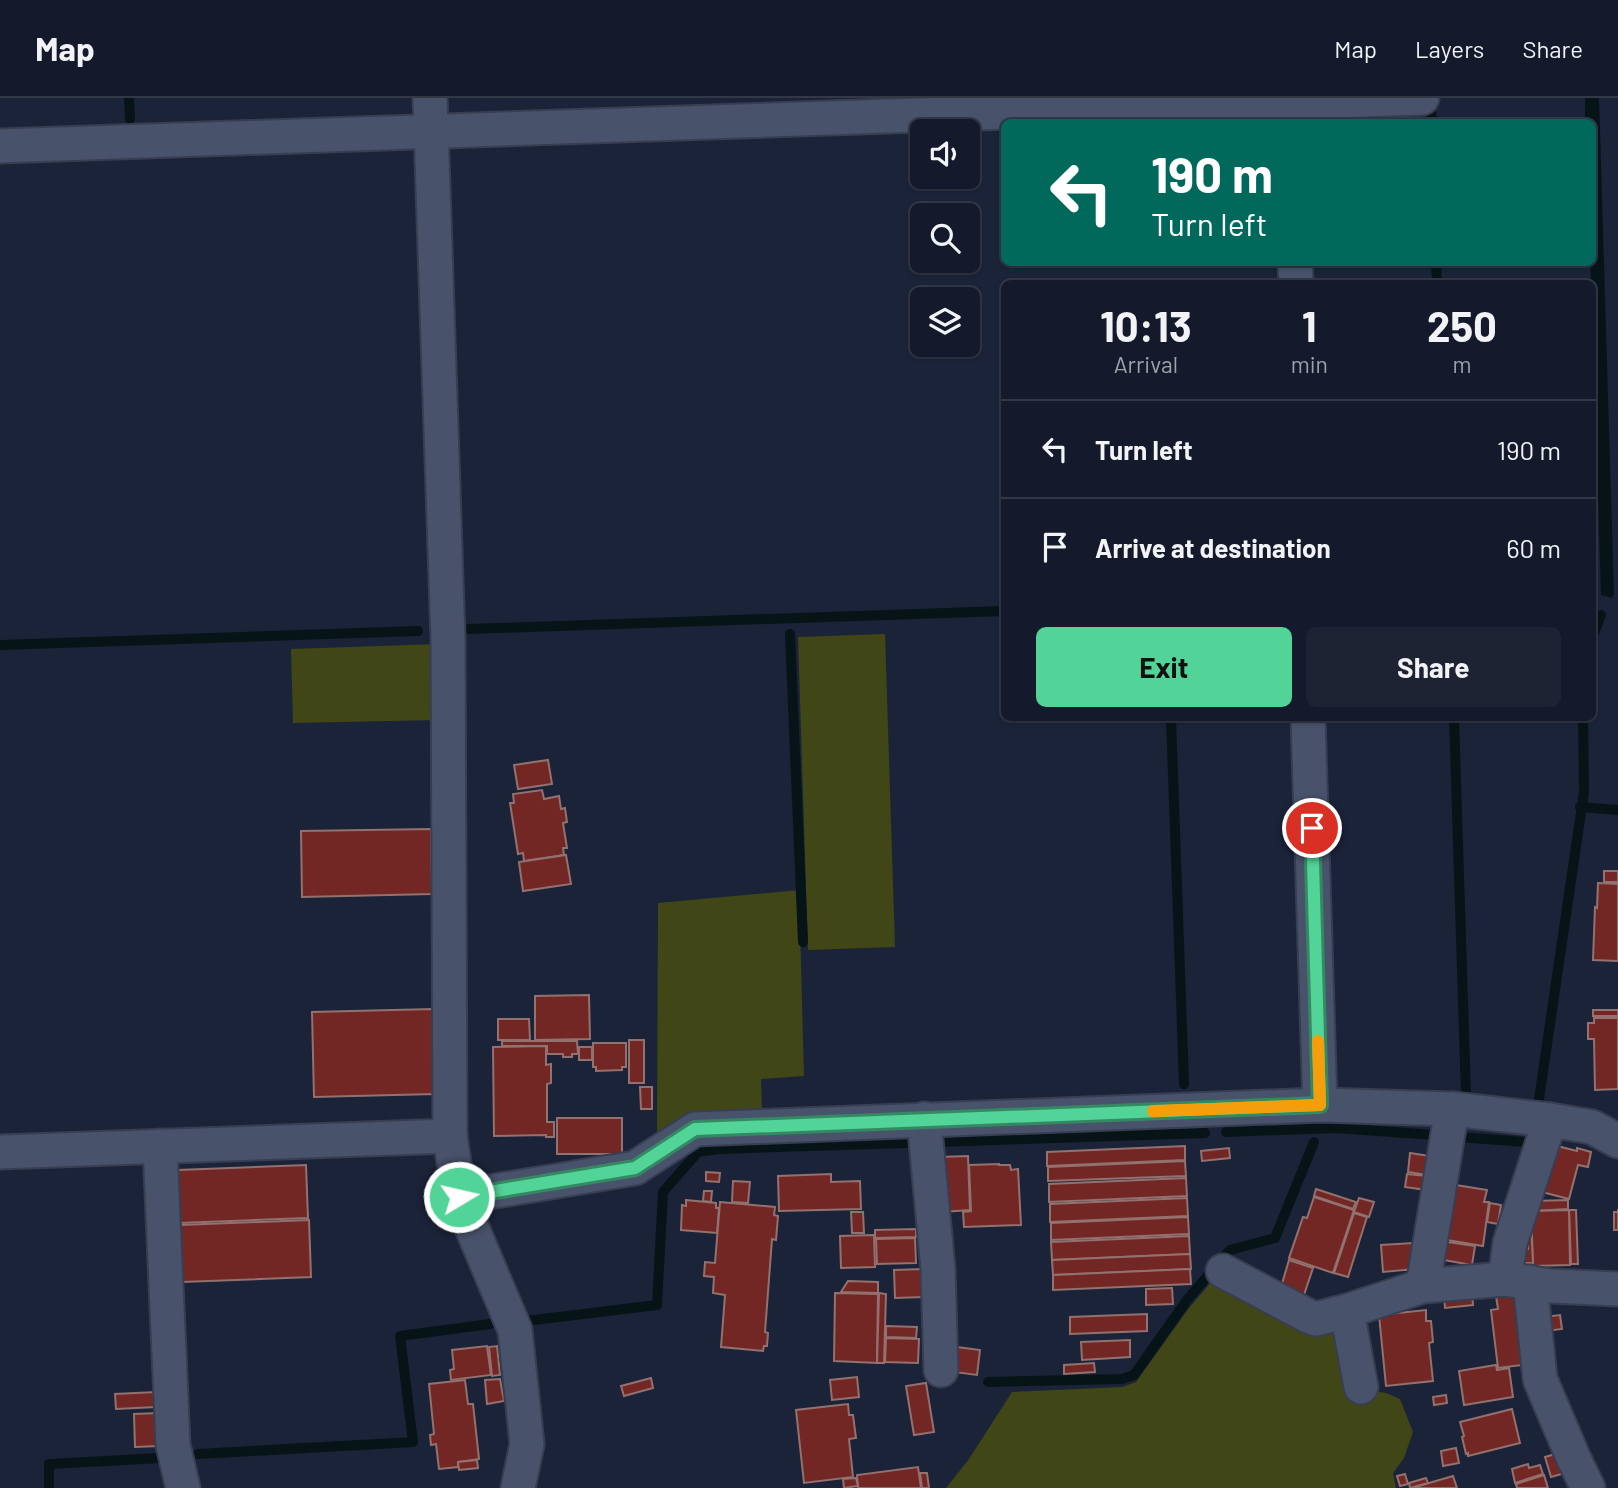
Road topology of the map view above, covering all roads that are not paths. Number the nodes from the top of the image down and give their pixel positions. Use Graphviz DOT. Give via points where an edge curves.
graph roads {
  1 [pos="430,98"];
  2 [pos="1422,98"];
  3 [pos="1291,113"];
  4 [pos="1001,119"];
  5 [pos="1019,119"];
  6 [pos="431,132"];
  7 [pos="0,146"];
  8 [pos="1308,721"];
  9 [pos="1320,1105"];
  10 [pos="1452,1109"];
  11 [pos="924,1119"];
  12 [pos="1549,1120"];
  13 [pos="450,1136"];
  14 [pos="1618,1141"];
  15 [pos="160,1146"];
  16 [pos="0,1152"];
  17 [pos="459,1197"];
  18 [pos="1223,1271"];
  19 [pos="1517,1280"];
  20 [pos="1423,1286"];
  21 [pos="1618,1289"];
  22 [pos="1347,1311"];
  23 [pos="940,1370"];
  24 [pos="1361,1387"];
  25 [pos="183,1488"];
  26 [pos="518,1488"];
  27 [pos="1588,1488"];
  1 -- 6 [label="street"];
  2 -- 3 [label="street"];
  3 -- 5 [label="street"];
  4 -- 6 [label="street"];
  6 -- 7 [label="street"];
  6 -- 13 [label="street" via="448,639"];
  8 -- 9 [label="street"];
  9 -- 10 [label="street"];
  9 -- 11 [label="street"];
  10 -- 12 [label="street"];
  10 -- 20 [label="street"];
  11 -- 17 [label="street" via="695,1129 635,1168"];
  11 -- 23 [label="street" via="938,1269"];
  12 -- 14 [label="street" via="1592,1127"];
  12 -- 19 [label="street" via="1510,1243"];
  13 -- 15 [label="street"];
  13 -- 17 [label="street"];
  15 -- 16 [label="street"];
  15 -- 25 [label="street" via="173,1445"];
  17 -- 26 [label="street" via="515,1330 527,1444"];
  18 -- 22 [label="street" via="1316,1319"];
  19 -- 20 [label="street"];
  19 -- 21 [label="street"];
  19 -- 27 [label="street" via="1540,1379"];
  20 -- 22 [label="street"];
  22 -- 24 [label="street"];
}
